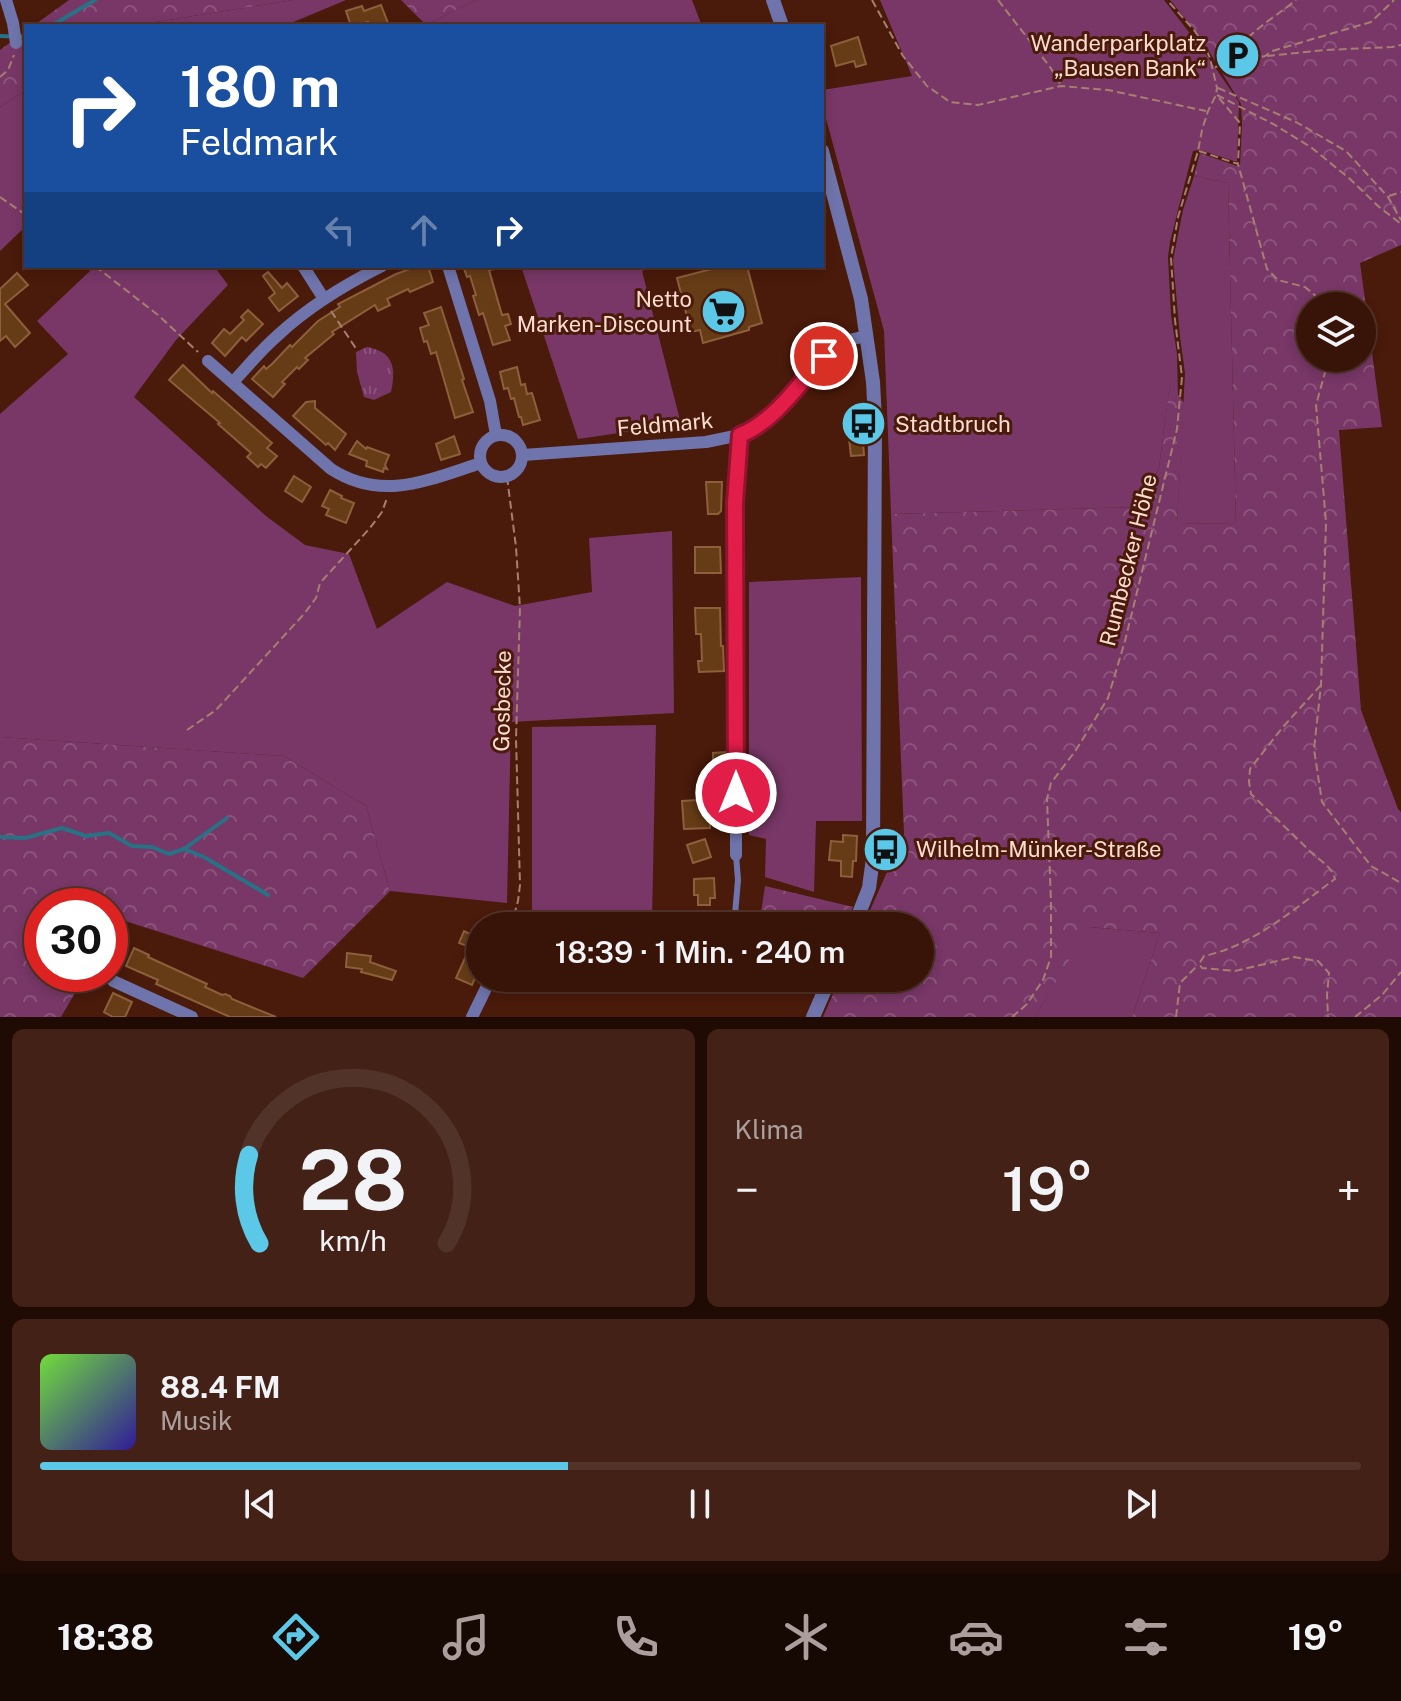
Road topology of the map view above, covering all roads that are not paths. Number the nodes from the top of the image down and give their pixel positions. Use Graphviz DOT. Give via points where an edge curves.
graph roads {
  1 [pos="6,0"];
  2 [pos="773,0"];
  3 [pos="781,24"];
  4 [pos="16,43"];
  5 [pos="824,158"];
  6 [pos="304,268"];
  7 [pos="378,268"];
  8 [pos="449,268"];
  9 [pos="324,299"];
  10 [pos="867,336"];
  11 [pos="208,361"];
  12 [pos="233,382"];
  13 [pos="496,435"];
  14 [pos="740,435"];
  15 [pos="523,455"];
  16 [pos="481,463"];
  17 [pos="736,855"];
  18 [pos="735,912"];
  19 [pos="860,912"];
  20 [pos="128,988"];
  21 [pos="484,992"];
  22 [pos="824,992"];
  23 [pos="165,1004"];
  24 [pos="159,1017"];
  25 [pos="192,1017"];
  26 [pos="472,1017"];
  27 [pos="813,1017"];
  1 -- 4 [label="street"];
  2 -- 3 [label="street"];
  5 -- 10 [label="street"];
  6 -- 9 [label="street"];
  7 -- 9 [label="street"];
  8 -- 13 [label="street"];
  9 -- 12 [label="street" via="275,337"];
  10 -- 14 [label="street, Feldmark" via="833,348 770,416"];
  10 -- 19 [label="street" via="875,420 873,858"];
  11 -- 12 [label="street"];
  12 -- 16 [label="street" via="331,469 367,485 415,484"];
  13 -- 15 [label="street" via="517,441"];
  13 -- 16 [label="street" via="481,449"];
  14 -- 15 [label="street, Feldmark"];
  14 -- 17 [label="street" via="735,503"];
  15 -- 16 [label="street" via="519,468 507,477 489,473"];
  17 -- 18 [label="lane"];
  20 -- 23 [label="street"];
  21 -- 26 [label="street"];
  22 -- 27 [label="street"];
  23 -- 24 [label="street"];
  23 -- 25 [label="street"];
}
